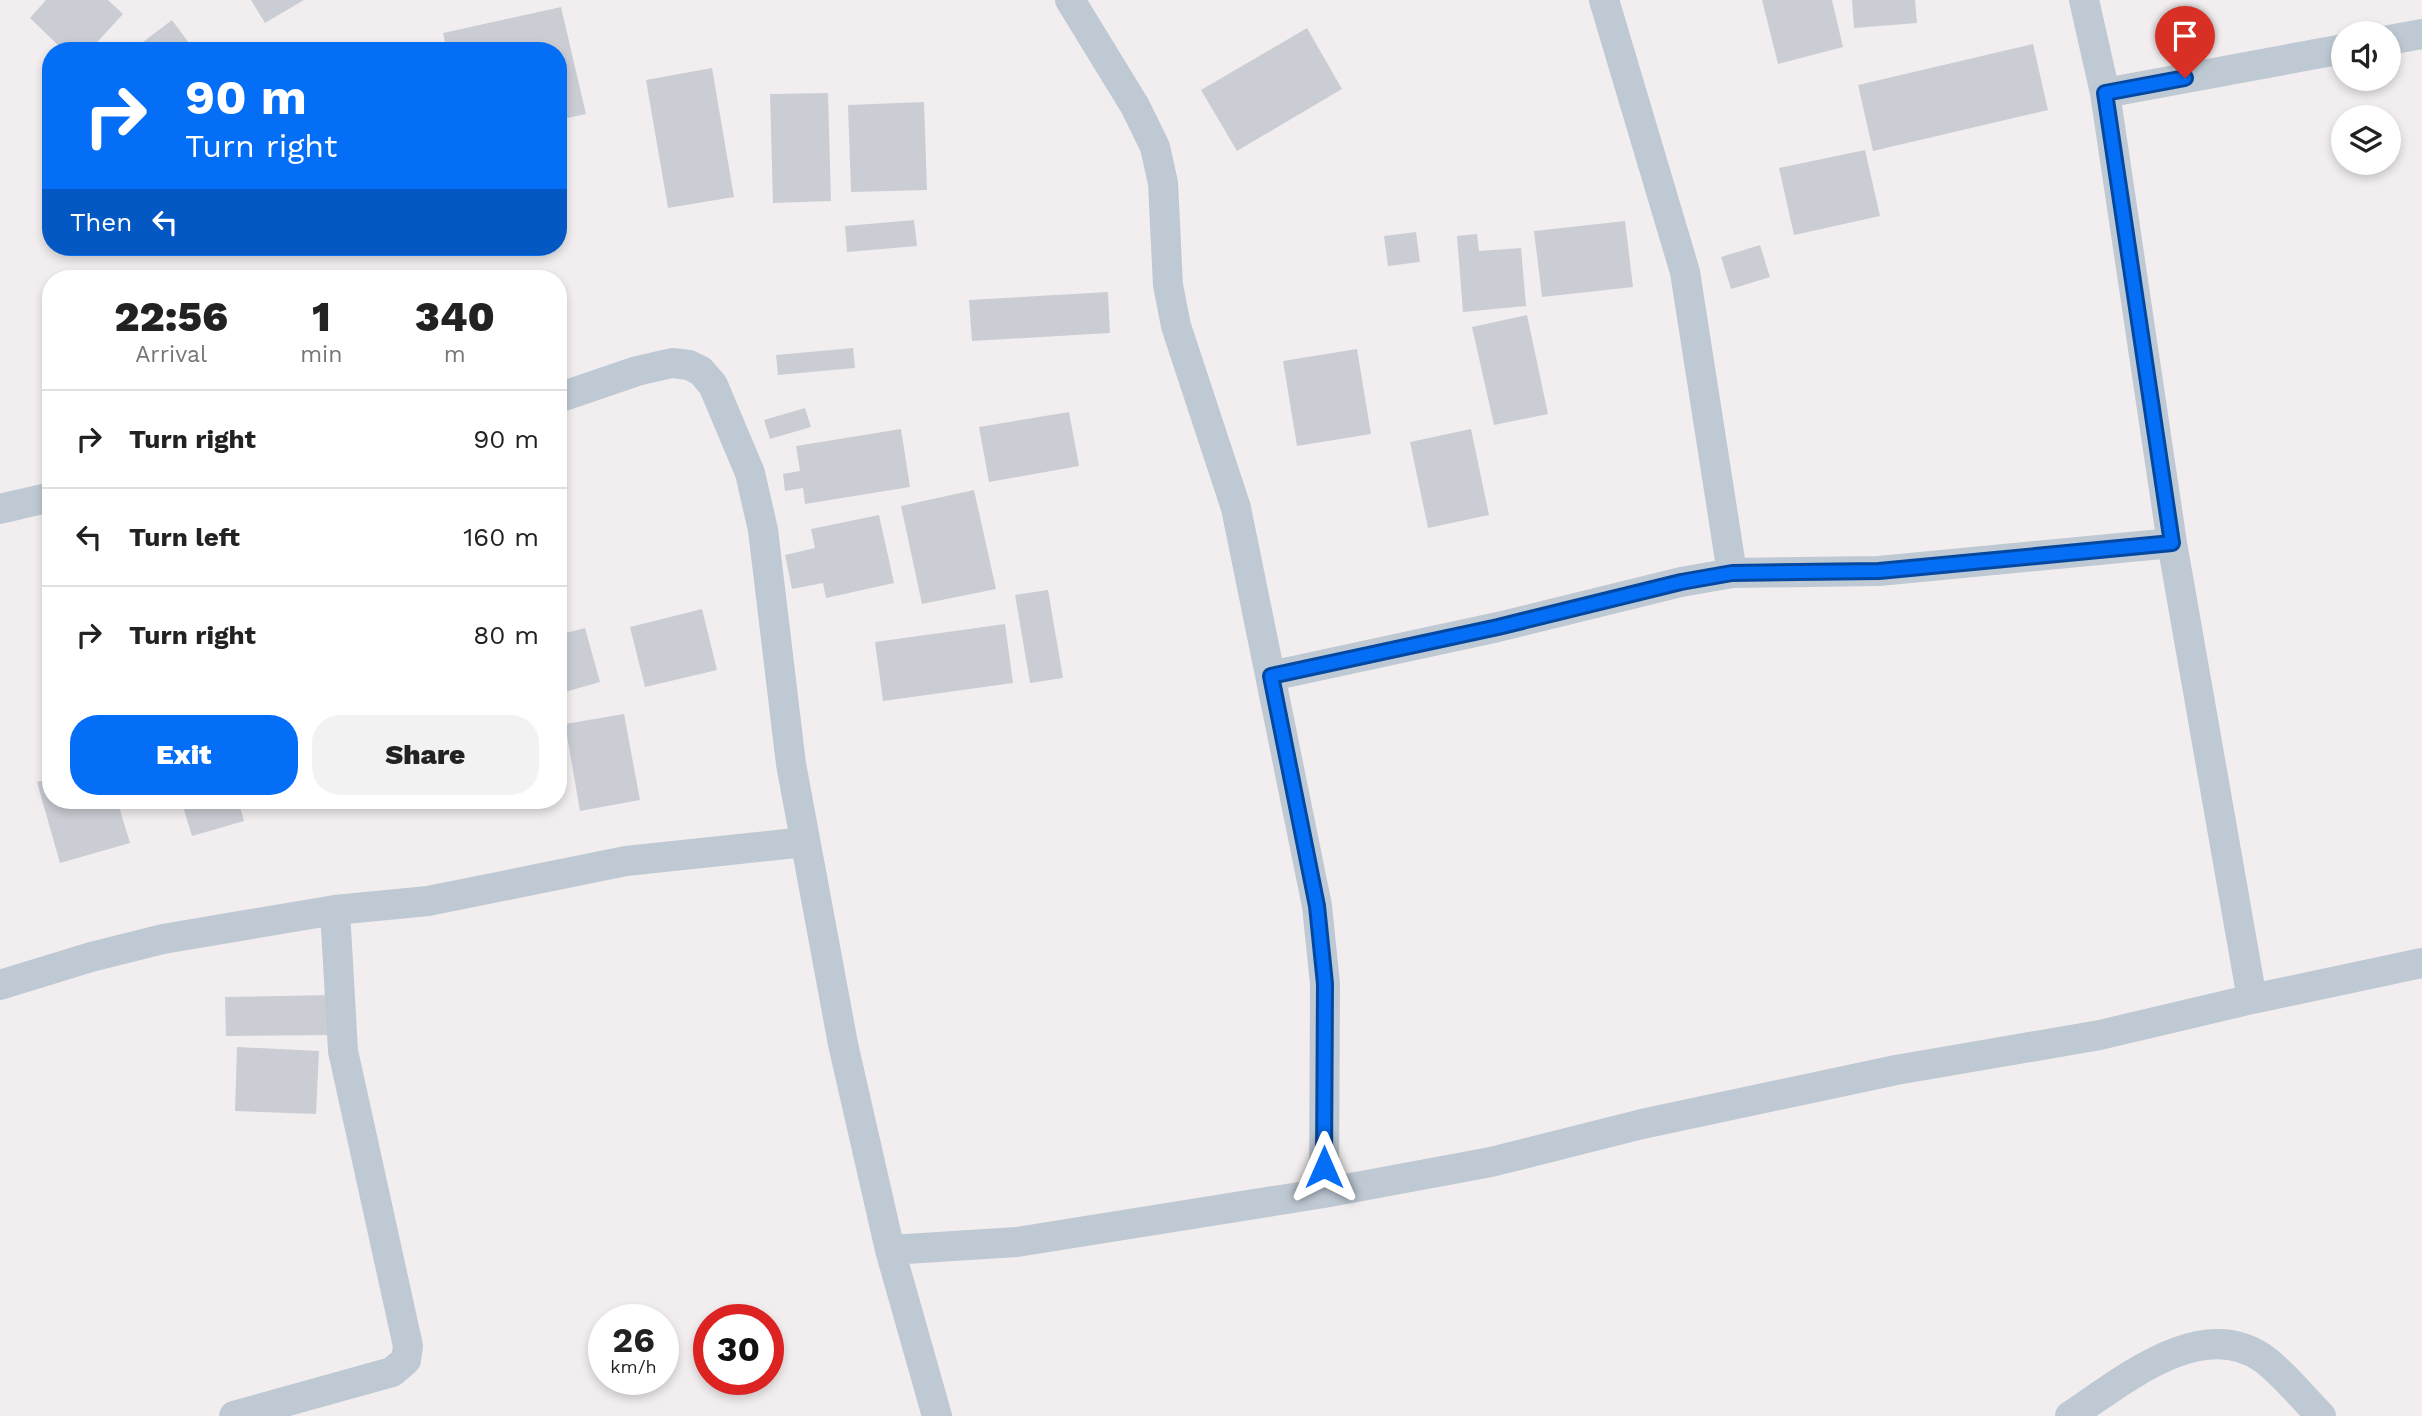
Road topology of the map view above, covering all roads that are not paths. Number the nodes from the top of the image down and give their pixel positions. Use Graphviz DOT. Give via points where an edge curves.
graph roads {
  1 [pos="1070,0"];
  2 [pos="1604,0"];
  3 [pos="2084,0"];
  4 [pos="2422,34"];
  5 [pos="2401,38"];
  6 [pos="2331,51"];
  7 [pos="2105,93"];
  8 [pos="567,395"];
  9 [pos="42,499"];
  10 [pos="0,509"];
  11 [pos="2172,543"];
  12 [pos="1732,573"];
  13 [pos="1271,676"];
  14 [pos="805,842"];
  15 [pos="335,910"];
  16 [pos="2422,962"];
  17 [pos="0,985"];
  18 [pos="2252,999"];
  19 [pos="1324,1193"];
  20 [pos="890,1250"];
  21 [pos="234,1416"];
  22 [pos="937,1416"];
  23 [pos="2070,1416"];
  24 [pos="2322,1416"];
  1 -- 13 [label="street" via="1155,147 1163,183 1168,285 1176,326 1236,508"];
  2 -- 12 [label="street" via="1685,272"];
  3 -- 7 [label="street"];
  4 -- 5 [label="street"];
  6 -- 7 [label="street"];
  7 -- 11 [label="street"];
  8 -- 14 [label="street" via="672,363 701,370 713,385 750,472 763,530"];
  9 -- 10 [label="street"];
  11 -- 12 [label="street" via="1879,571"];
  11 -- 18 [label="street"];
  12 -- 13 [label="street"];
  13 -- 19 [label="street" via="1317,906 1325,984"];
  14 -- 15 [label="street" via="626,861 428,901"];
  14 -- 20 [label="street" via="843,1044"];
  15 -- 17 [label="street" via="163,939"];
  15 -- 21 [label="street" via="342,1051 408,1346 406,1360 392,1372"];
  16 -- 18 [label="street"];
  18 -- 19 [label="street" via="2100,1035 1896,1070 1642,1124 1491,1162"];
  19 -- 20 [label="street" via="1017,1242"];
  20 -- 22 [label="street"];
  23 -- 24 [label="street" via="2180,1349 2216,1344 2263,1359"];
}
